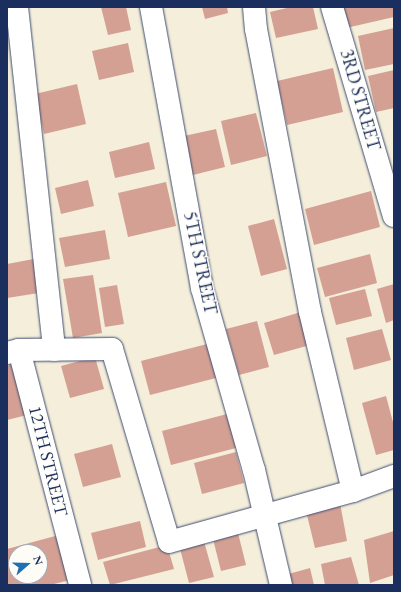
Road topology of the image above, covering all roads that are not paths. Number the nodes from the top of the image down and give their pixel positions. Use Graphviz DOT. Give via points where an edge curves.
graph roads {
  1 [pos="17,7"];
  2 [pos="151,7"];
  3 [pos="254,7"];
  4 [pos="332,7"];
  5 [pos="394,216"];
  6 [pos="54,350"];
  7 [pos="13,352"];
  8 [pos="394,476"];
  9 [pos="353,491"];
  10 [pos="265,516"];
  11 [pos="80,585"];
  12 [pos="281,585"];
  1 -- 6 [label="street"];
  2 -- 10 [label="street, 5TH STREET" via="202,288"];
  3 -- 9 [label="street" via="256,29 310,312"];
  4 -- 5 [label="street, 3RD STREET"];
  6 -- 7 [label="street"];
  6 -- 10 [label="street" via="112,349 169,542"];
  7 -- 11 [label="street, 12TH STREET"];
  8 -- 9 [label="street"];
  9 -- 10 [label="street"];
  10 -- 12 [label="street, 5TH STREET"];
}
